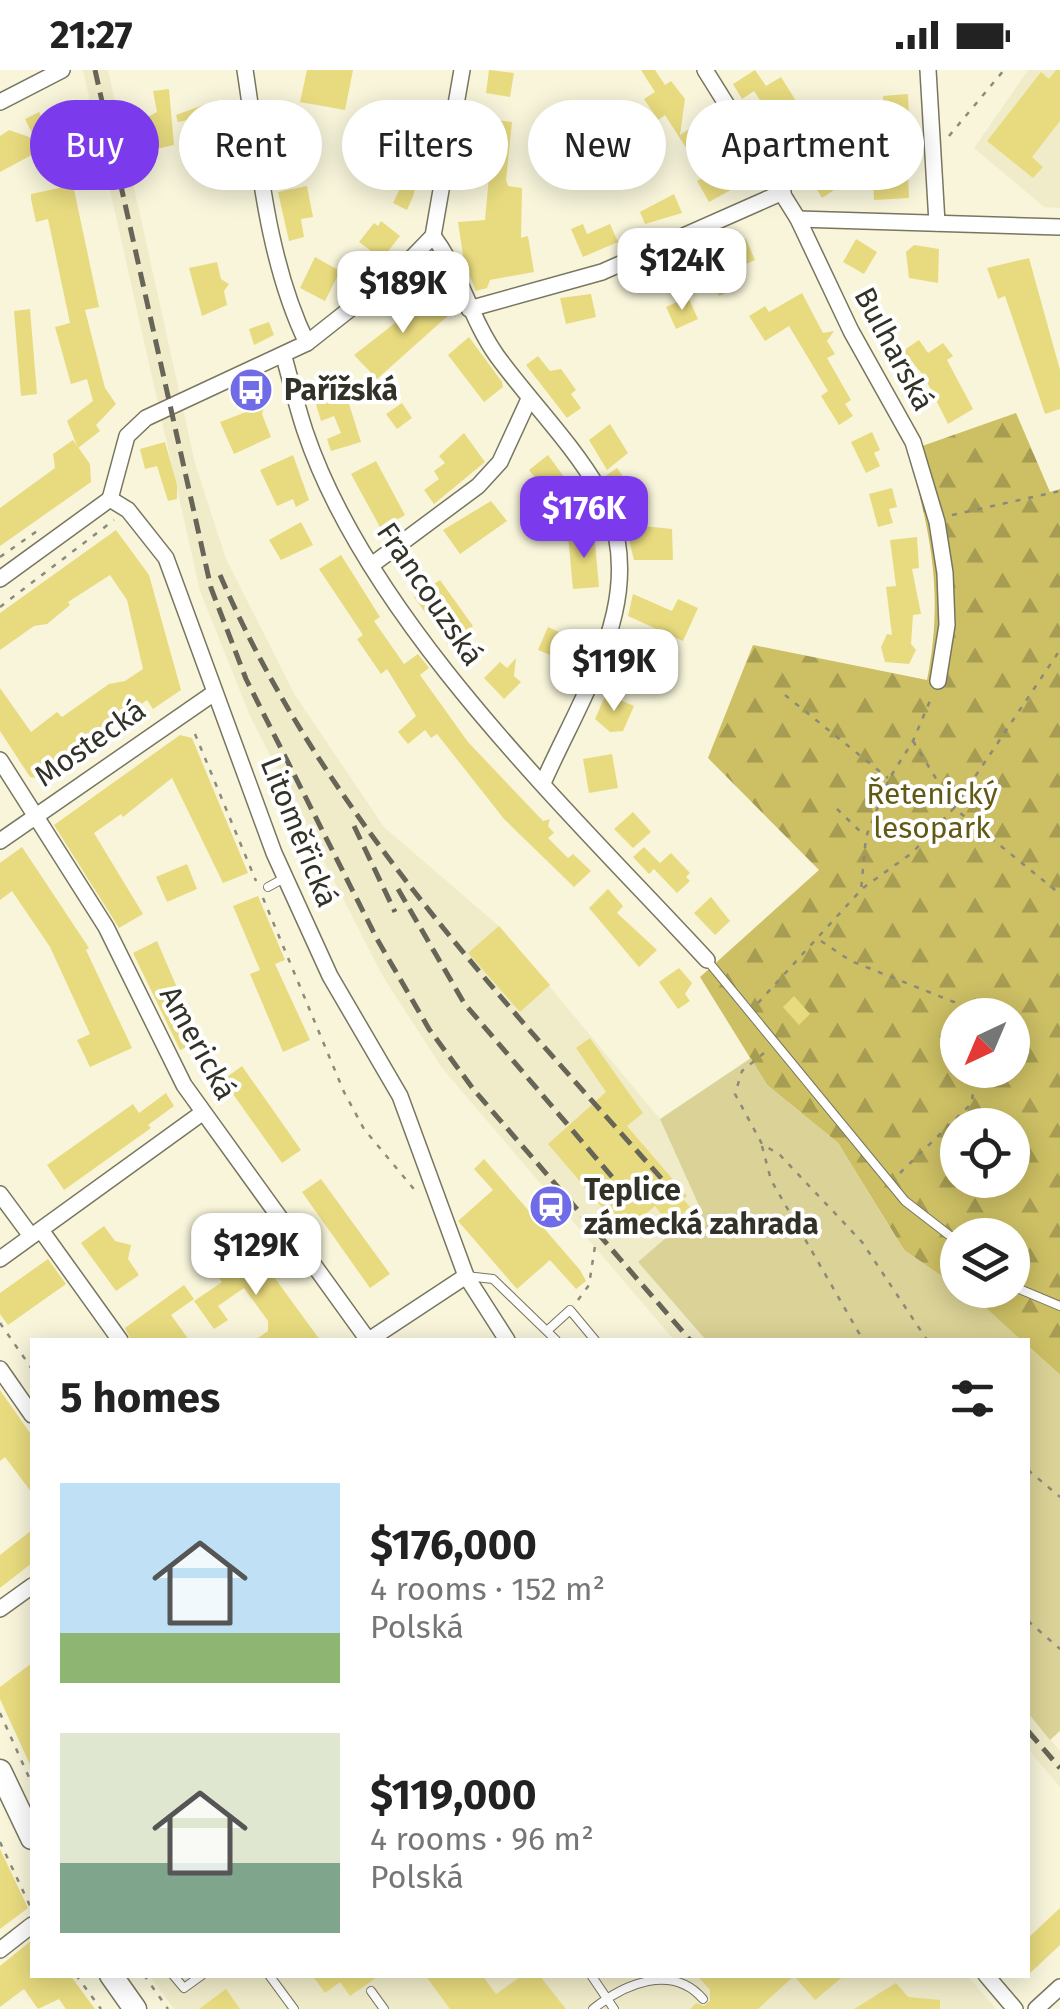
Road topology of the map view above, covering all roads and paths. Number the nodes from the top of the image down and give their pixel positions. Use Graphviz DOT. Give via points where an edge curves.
graph roads {
  1 [pos="62,70"];
  2 [pos="245,70"];
  3 [pos="462,70"];
  4 [pos="705,70"];
  5 [pos="928,70"];
  6 [pos="1004,70"];
  7 [pos="0,102"];
  8 [pos="932,156"];
  9 [pos="782,192"];
  10 [pos="798,218"];
  11 [pos="937,223"];
  12 [pos="1060,228"];
  13 [pos="433,236"];
  14 [pos="469,309"];
  15 [pos="307,343"];
  16 [pos="284,357"];
  17 [pos="529,399"];
  18 [pos="1060,491"];
  19 [pos="110,499"];
  20 [pos="128,510"];
  21 [pos="937,522"];
  22 [pos="45,525"];
  23 [pos="0,557"];
  24 [pos="373,564"];
  25 [pos="0,579"];
  26 [pos="0,607"];
  27 [pos="1060,650"];
  28 [pos="938,681"];
  29 [pos="214,693"];
  30 [pos="784,695"];
  31 [pos="196,734"];
  32 [pos="914,741"];
  33 [pos="0,760"];
  34 [pos="889,779"];
  35 [pos="543,783"];
  36 [pos="954,808"];
  37 [pos="837,810"];
  38 [pos="36,816"];
  39 [pos="866,838"];
  40 [pos="0,842"];
  41 [pos="286,877"];
  42 [pos="268,886"];
  43 [pos="860,890"];
  44 [pos="1060,894"];
  45 [pos="819,940"];
  46 [pos="707,960"];
  47 [pos="944,998"];
  48 [pos="750,1012"];
  49 [pos="775,1044"];
  50 [pos="974,1088"];
  51 [pos="202,1113"];
  52 [pos="762,1144"];
  53 [pos="890,1182"];
  54 [pos="0,1194"];
  55 [pos="426,1203"];
  56 [pos="940,1228"];
  57 [pos="36,1233"];
  58 [pos="595,1246"];
  59 [pos="0,1259"];
  60 [pos="466,1276"];
  61 [pos="1030,1294"];
  62 [pos="1060,1306"];
  63 [pos="570,1310"];
  64 [pos="0,1324"];
  65 [pos="548,1330"];
  66 [pos="118,1338"];
  67 [pos="368,1338"];
  68 [pos="372,1338"];
  69 [pos="506,1338"];
  70 [pos="554,1338"];
  71 [pos="593,1338"];
  72 [pos="862,1338"];
  73 [pos="927,1338"];
  74 [pos="30,1366"];
  75 [pos="0,1369"];
  76 [pos="30,1412"];
  77 [pos="1030,1472"];
  78 [pos="1060,1498"];
  79 [pos="30,1587"];
  80 [pos="0,1609"];
  81 [pos="1030,1623"];
  82 [pos="1060,1650"];
  83 [pos="0,1713"];
  84 [pos="0,1771"];
  85 [pos="30,1780"];
  86 [pos="30,1834"];
  87 [pos="0,1842"];
  88 [pos="30,1907"];
  89 [pos="30,1927"];
  90 [pos="0,1950"];
  91 [pos="78,1978"];
  92 [pos="113,1978"];
  93 [pos="146,1978"];
  94 [pos="176,1978"];
  95 [pos="198,1978"];
  96 [pos="271,1978"];
  97 [pos="593,1978"];
  98 [pos="989,1978"];
  99 [pos="1060,1987"];
  100 [pos="371,1991"];
  101 [pos="606,1998"];
  102 [pos="703,1999"];
  103 [pos="101,2009"];
  104 [pos="135,2009"];
  105 [pos="168,2009"];
  106 [pos="294,2009"];
  107 [pos="384,2009"];
  108 [pos="593,2009"];
  109 [pos="614,2009"];
  110 [pos="1015,2009"];
  111 [pos="1036,2009"];
  1 -- 7 [label="street"];
  2 -- 15 [label="street" via="264,194 294,317"];
  3 -- 13 [label="street"];
  4 -- 9 [label="street, Bulharská"];
  5 -- 8 [label="street"];
  6 -- 8 [label="path"];
  8 -- 11 [label="street"];
  9 -- 10 [label="street, Bulharská"];
  9 -- 14 [label="street" via="602,272"];
  10 -- 11 [label="street"];
  10 -- 21 [label="street, Bulharská" via="913,442"];
  11 -- 12 [label="street"];
  13 -- 14 [label="street" via="454,263"];
  13 -- 15 [label="street"];
  14 -- 17 [label="street"];
  15 -- 16 [label="street"];
  16 -- 19 [label="street" via="146,418 127,436"];
  16 -- 24 [label="street, Francouzská" via="306,433"];
  17 -- 24 [label="street" via="500,462 478,486"];
  17 -- 35 [label="street" via="598,488 617,529 624,566 616,617"];
  18 -- 21 [label="path"];
  19 -- 20 [label="street, Litoměřická"];
  19 -- 25 [label="street"];
  20 -- 26 [label="path"];
  20 -- 29 [label="street, Litoměřická" via="166,558"];
  21 -- 28 [label="street, Bulharská" via="947,625"];
  22 -- 23 [label="path"];
  24 -- 35 [label="street, Francouzská" via="432,652"];
  27 -- 36 [label="path"];
  28 -- 32 [label="path"];
  29 -- 38 [label="street, Mostecká"];
  29 -- 41 [label="street, Litoměřická"];
  30 -- 34 [label="path"];
  31 -- 55 [label="path" via="344,1092 364,1128"];
  32 -- 34 [label="path"];
  32 -- 36 [label="path"];
  33 -- 38 [label="street, Americká"];
  34 -- 39 [label="path"];
  35 -- 46 [label="street, Francouzská"];
  36 -- 43 [label="path" via="912,853"];
  36 -- 44 [label="path"];
  37 -- 39 [label="path"];
  38 -- 40 [label="street, Mostecká"];
  38 -- 51 [label="street, Americká" via="106,927"];
  39 -- 43 [label="path"];
  41 -- 42 [label="lane"];
  41 -- 60 [label="street, Litoměřická" via="330,976 400,1096"];
  43 -- 45 [label="path"];
  45 -- 47 [label="path"];
  45 -- 48 [label="path"];
  46 -- 48 [label="lane"];
  48 -- 49 [label="lane"];
  49 -- 52 [label="path" via="742,1071 735,1094"];
  49 -- 53 [label="lane"];
  50 -- 53 [label="path" via="972,1102"];
  51 -- 57 [label="street"];
  51 -- 67 [label="street, Americká"];
  52 -- 72 [label="path" via="771,1180"];
  52 -- 73 [label="path" via="862,1242"];
  53 -- 56 [label="lane"];
  54 -- 57 [label="street"];
  57 -- 59 [label="street"];
  57 -- 66 [label="street"];
  58 -- 63 [label="path" via="590,1285"];
  60 -- 65 [label="lane" via="493,1279"];
  60 -- 68 [label="street"];
  60 -- 69 [label="street, Litoměřická"];
  61 -- 62 [label="lane"];
  63 -- 65 [label="lane"];
  63 -- 71 [label="lane"];
  64 -- 74 [label="path"];
  65 -- 70 [label="lane"];
  75 -- 76 [label="street"];
  77 -- 78 [label="path"];
  79 -- 80 [label="street"];
  81 -- 82 [label="path"];
  83 -- 85 [label="path"];
  84 -- 86 [label="street"];
  87 -- 88 [label="path"];
  89 -- 90 [label="street"];
  91 -- 103 [label="path"];
  92 -- 104 [label="street"];
  93 -- 105 [label="path"];
  94 -- 95 [label="lane" via="184,1988"];
  96 -- 106 [label="lane"];
  97 -- 101 [label="lane"];
  98 -- 110 [label="street"];
  99 -- 111 [label="street"];
  100 -- 107 [label="lane"];
  101 -- 102 [label="lane" via="672,1979"];
  101 -- 108 [label="lane"];
  101 -- 109 [label="lane"];
}
